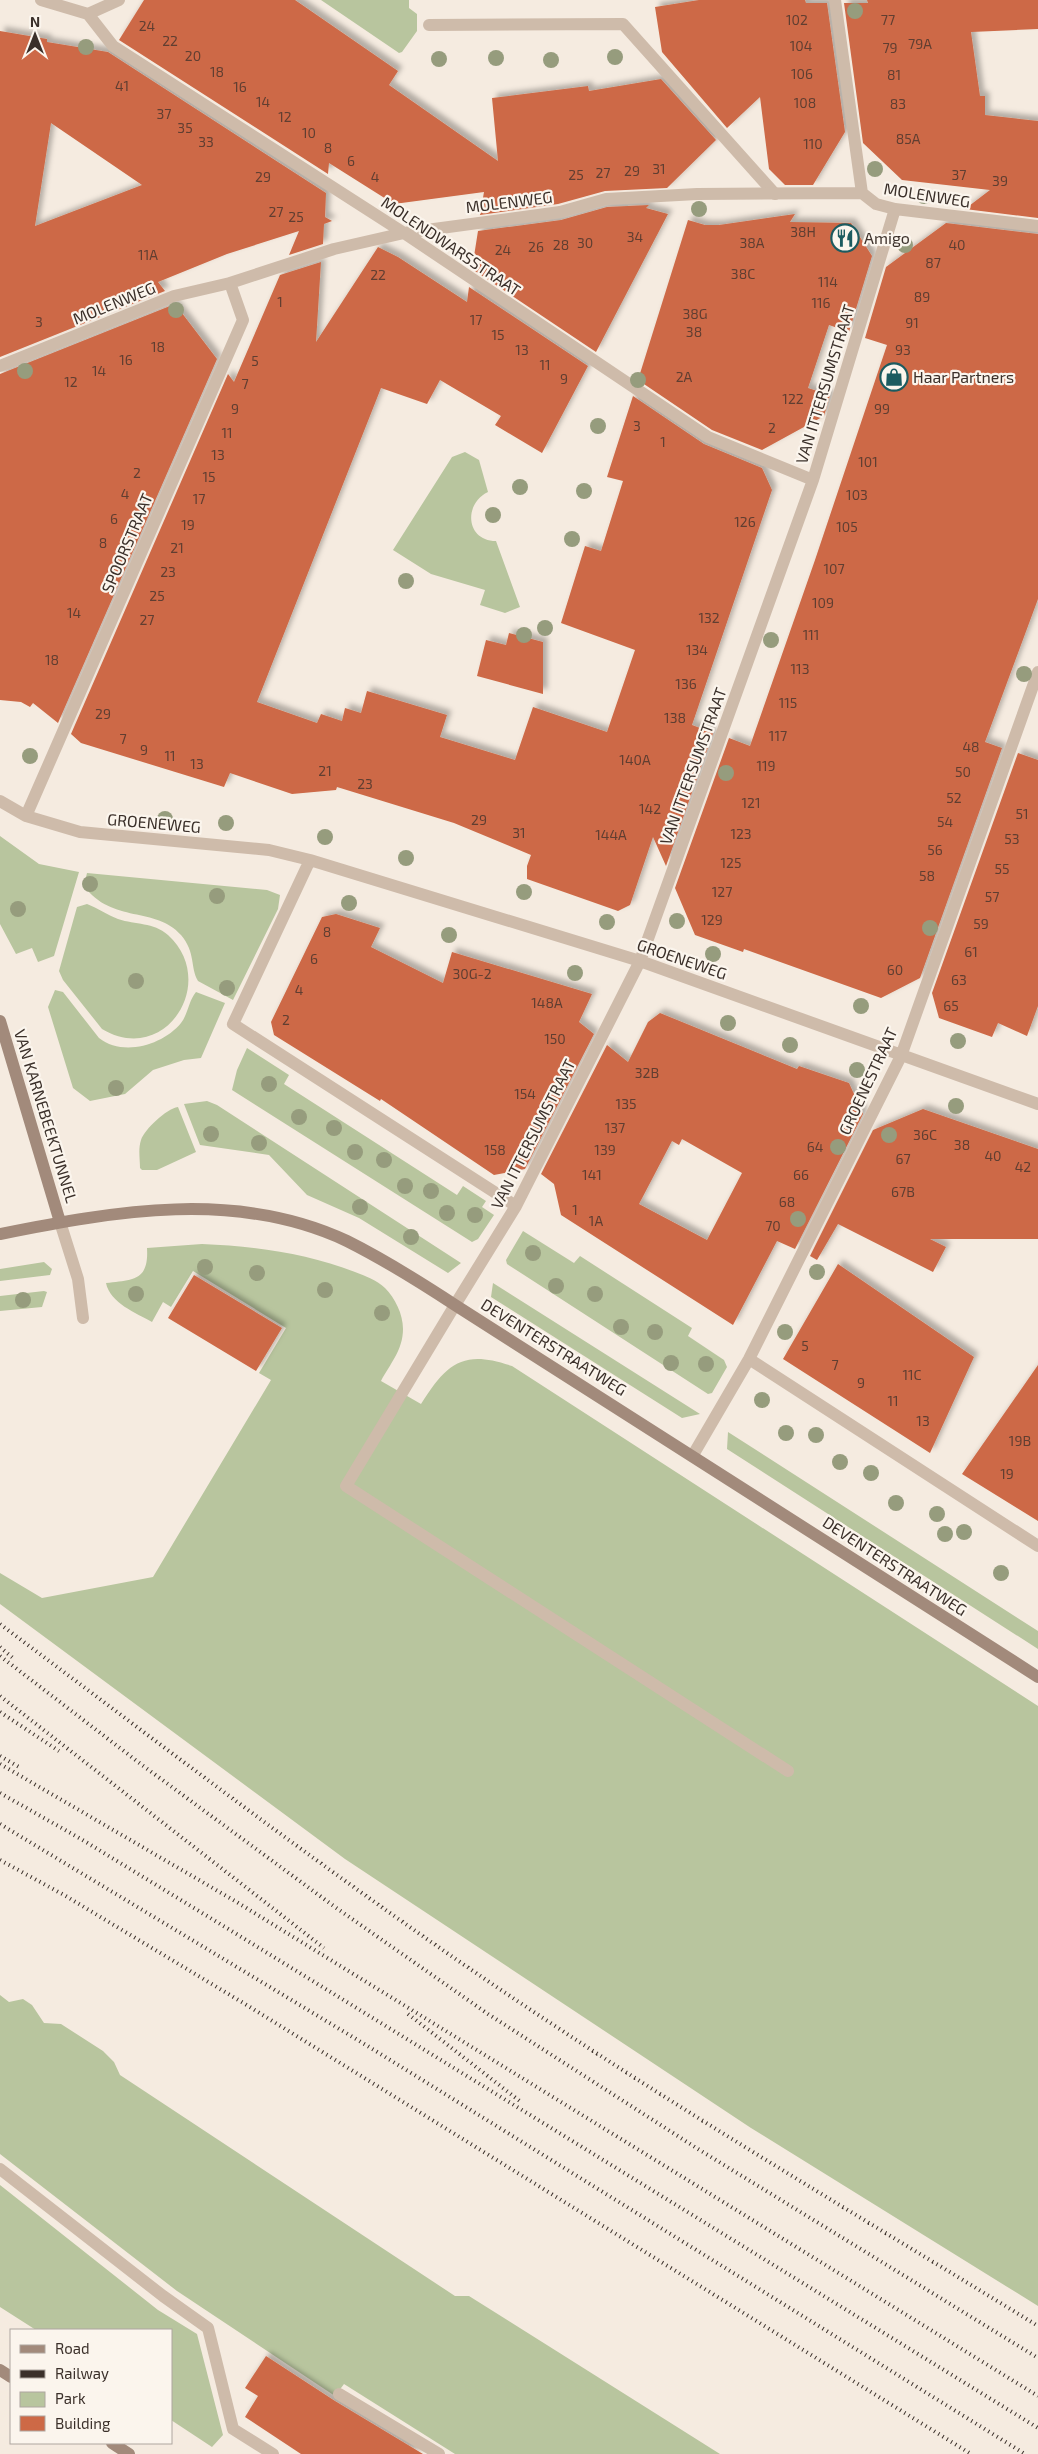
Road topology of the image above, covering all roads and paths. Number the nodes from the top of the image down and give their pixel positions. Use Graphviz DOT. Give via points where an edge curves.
graph roads {
  1 [pos="41,0"];
  2 [pos="119,0"];
  3 [pos="835,0"];
  4 [pos="88,14"];
  5 [pos="429,25"];
  6 [pos="862,193"];
  7 [pos="776,194"];
  8 [pos="895,210"];
  9 [pos="1038,226"];
  10 [pos="404,233"];
  11 [pos="230,283"];
  12 [pos="0,366"];
  13 [pos="813,480"];
  14 [pos="1038,672"];
  15 [pos="0,801"];
  16 [pos="26,816"];
  17 [pos="310,860"];
  18 [pos="640,961"];
  19 [pos="0,1021"];
  20 [pos="901,1056"];
  21 [pos="1038,1104"];
  22 [pos="516,1206"];
  23 [pos="60,1222"];
  24 [pos="0,1234"];
  25 [pos="456,1305"];
  26 [pos="83,1318"];
  27 [pos="749,1359"];
  28 [pos="693,1455"];
  29 [pos="1038,1546"];
  30 [pos="1038,1677"];
  31 [pos="788,1770"];
  32 [pos="0,2168"];
  33 [pos="339,2394"];
  34 [pos="114,2444"];
  35 [pos="129,2454"];
  36 [pos="273,2454"];
  37 [pos="439,2454"];
  1 -- 4 [label="street"];
  2 -- 4 [label="street"];
  3 -- 6 [label="street"];
  4 -- 10 [label="street, MOLENDWARSSTRAAT" via="113,46"];
  5 -- 7 [label="street" via="623,24"];
  6 -- 7 [label="street, MOLENWEG"];
  6 -- 8 [label="street, MOLENWEG" via="876,204"];
  7 -- 10 [label="street, MOLENWEG" via="606,199 560,212"];
  8 -- 9 [label="street, MOLENWEG"];
  8 -- 13 [label="street, VAN ITTERSUMSTRAAT"];
  10 -- 11 [label="street, MOLENWEG" via="334,249"];
  10 -- 13 [label="street, MOLENDWARSSTRAAT" via="708,437"];
  11 -- 12 [label="street, MOLENWEG" via="174,296"];
  11 -- 16 [label="street, SPOORSTRAAT" via="243,320"];
  13 -- 18 [label="street, VAN ITTERSUMSTRAAT"];
  14 -- 20 [label="street, GROENESTRAAT"];
  15 -- 16 [label="street, GROENEWEG"];
  16 -- 17 [label="street, GROENEWEG" via="80,832 269,850"];
  17 -- 18 [label="street, GROENEWEG"];
  17 -- 22 [label="street" via="233,1024"];
  18 -- 20 [label="street, GROENEWEG"];
  18 -- 22 [label="street, VAN ITTERSUMSTRAAT"];
  19 -- 23 [label="street, VAN KARNEBEEKTUNNEL"];
  20 -- 21 [label="street, GROENEWEG"];
  20 -- 27 [label="street, GROENESTRAAT"];
  22 -- 25 [label="street, VAN ITTERSUMSTRAAT"];
  23 -- 24 [label="street, DEVENTERSTRAATWEG"];
  23 -- 25 [label="street, DEVENTERSTRAATWEG" via="179,1208 258,1213 346,1241"];
  23 -- 26 [label="street" via="78,1279"];
  25 -- 28 [label="street, DEVENTERSTRAATWEG"];
  25 -- 31 [label="street, VAN ITTERSUMSTRAAT" via="346,1486"];
  27 -- 28 [label="street, GROENESTRAAT"];
  27 -- 29 [label="street"];
  28 -- 30 [label="street, DEVENTERSTRAATWEG"];
  32 -- 36 [label="street" via="208,2328 233,2429"];
  33 -- 37 [label="street"];
  34 -- 35 [label="street"];
}
